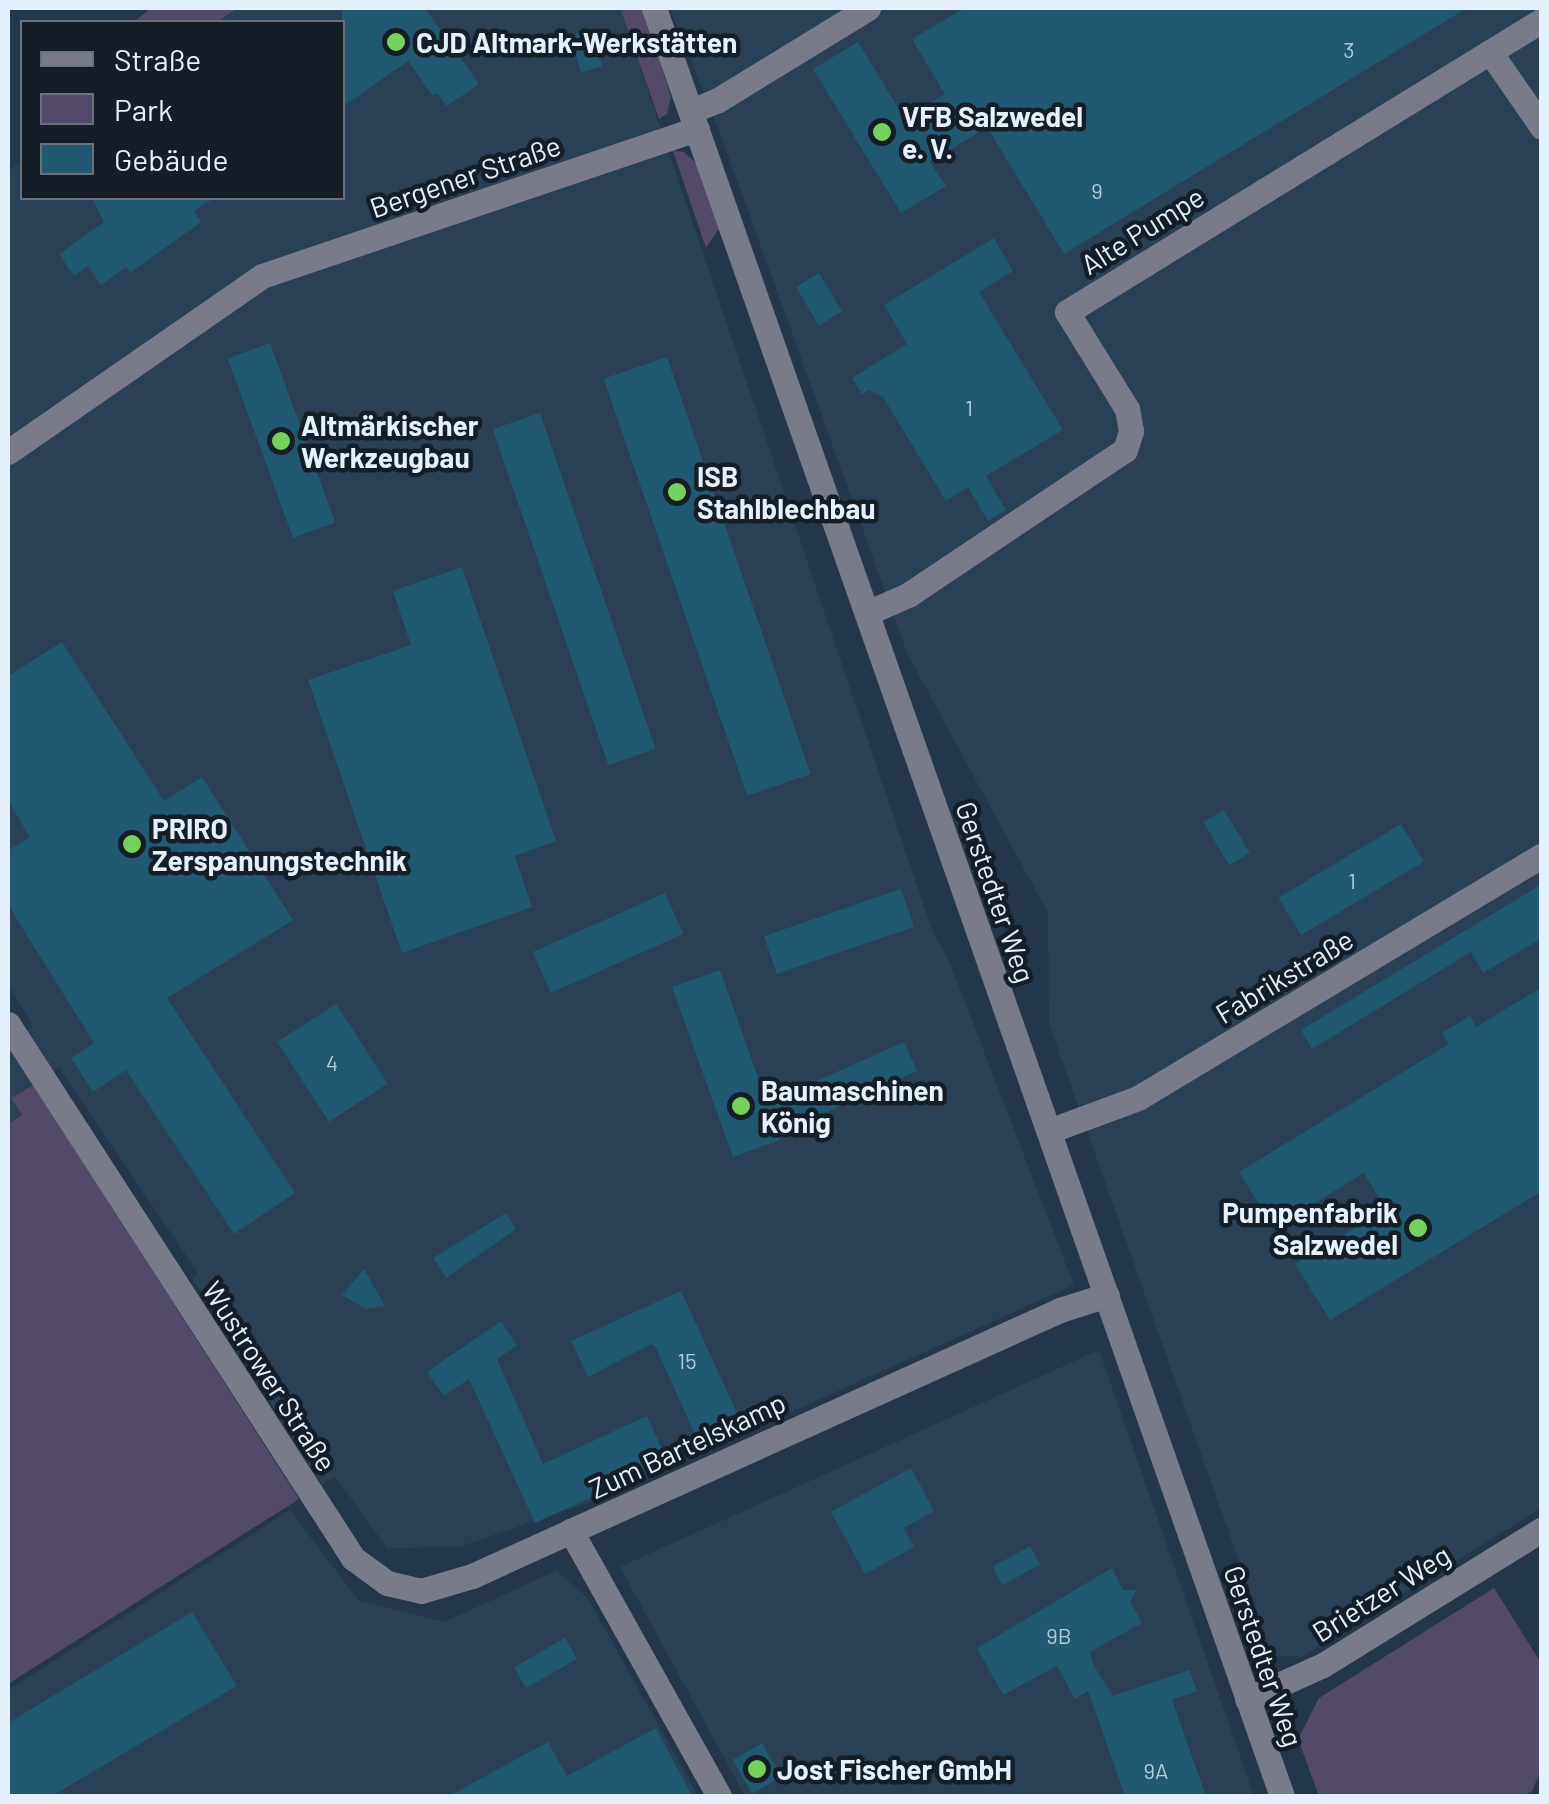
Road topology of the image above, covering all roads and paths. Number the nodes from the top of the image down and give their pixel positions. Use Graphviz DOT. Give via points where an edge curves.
graph roads {
  1 [pos="654,8"];
  2 [pos="868,8"];
  3 [pos="1542,20"];
  4 [pos="1490,52"];
  5 [pos="694,120"];
  6 [pos="1542,127"];
  7 [pos="8,452"];
  8 [pos="867,613"];
  9 [pos="1542,856"];
  10 [pos="8,1024"];
  11 [pos="1049,1131"];
  12 [pos="1107,1295"];
  13 [pos="1542,1529"];
  14 [pos="572,1531"];
  15 [pos="1247,1698"];
  16 [pos="719,1796"];
  17 [pos="1282,1796"];
  1 -- 5 [label="street, Gerstedter Weg"];
  2 -- 5 [label="street"];
  3 -- 4 [label="street, Alte Pumpe"];
  4 -- 6 [label="street"];
  4 -- 8 [label="street, Alte Pumpe" via="1067,312 1128,409 1125,450 908,595"];
  5 -- 7 [label="street, Bergener Straße" via="262,276"];
  5 -- 8 [label="street, Gerstedter Weg"];
  8 -- 11 [label="street, Gerstedter Weg"];
  9 -- 11 [label="street, Fabrikstraße" via="1138,1098"];
  10 -- 14 [label="street, Wustrower Straße" via="352,1558 387,1583 422,1591"];
  11 -- 12 [label="street, Gerstedter Weg"];
  12 -- 14 [label="street, Zum Bartelskamp" via="1042,1318"];
  12 -- 15 [label="street, Gerstedter Weg"];
  13 -- 15 [label="street, Brietzer Weg" via="1323,1664"];
  14 -- 16 [label="street, Zum Bartelskamp"];
  15 -- 17 [label="street, Gerstedter Weg"];
}
